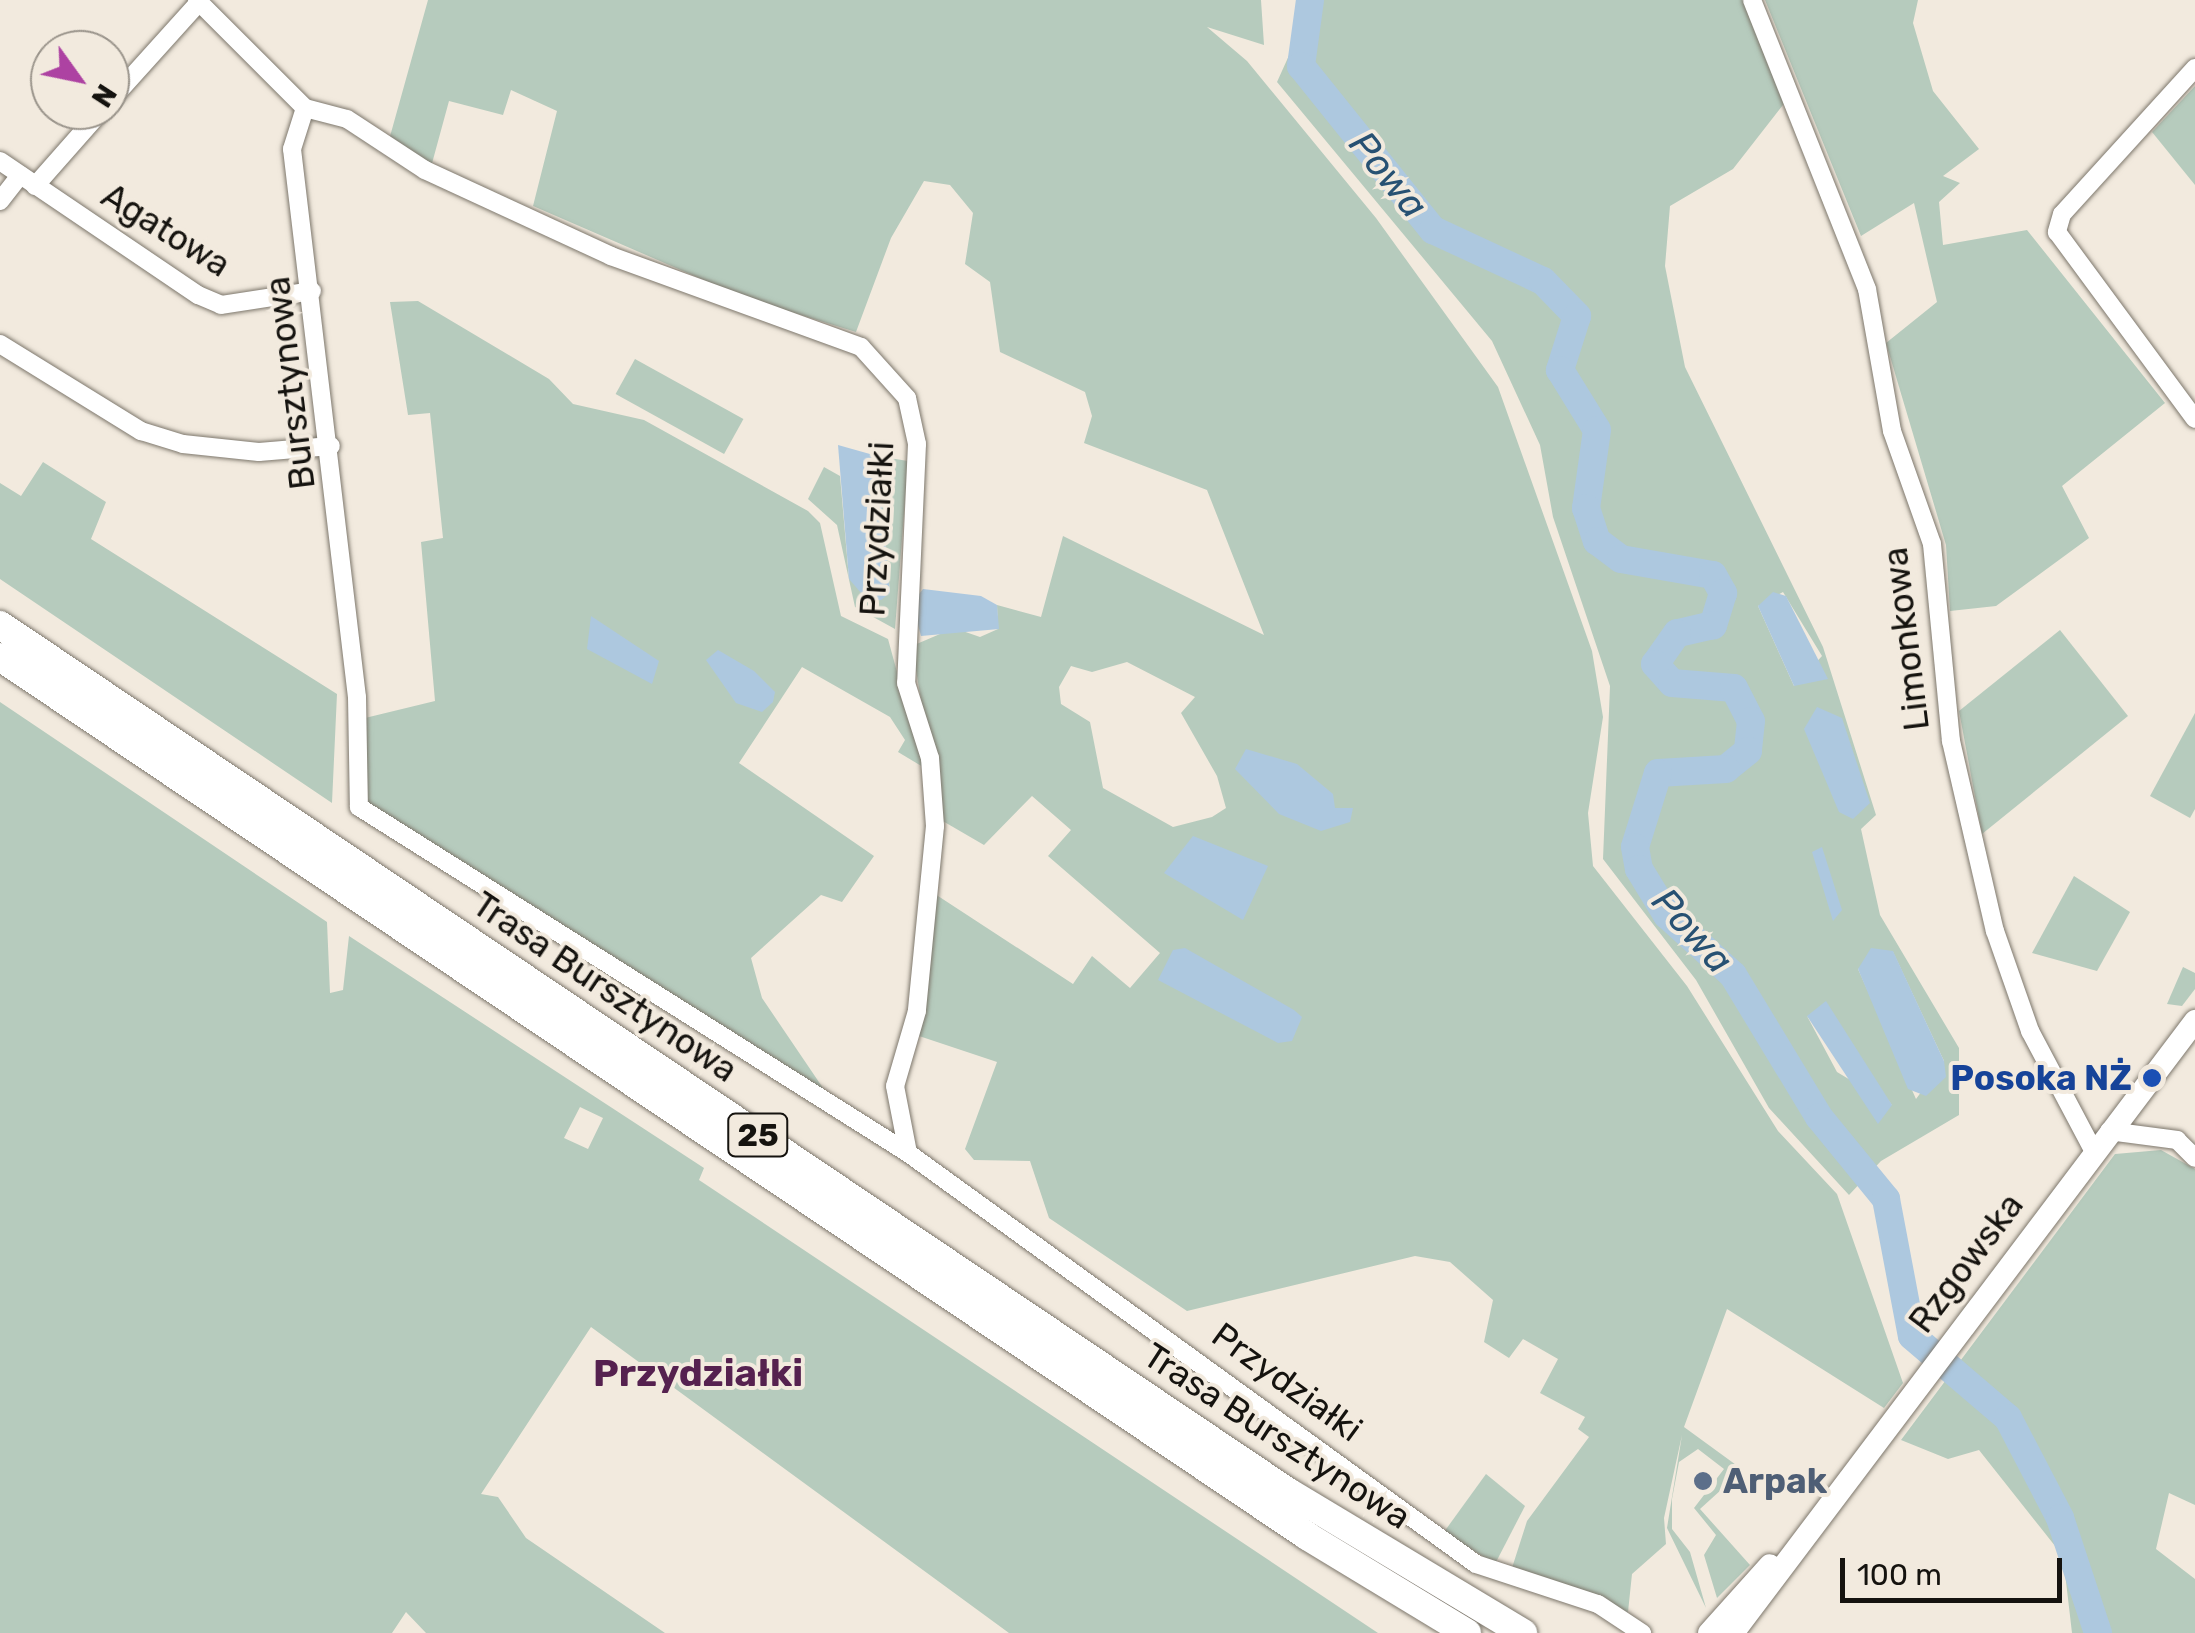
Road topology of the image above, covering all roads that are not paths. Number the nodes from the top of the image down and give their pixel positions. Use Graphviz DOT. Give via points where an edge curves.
graph roads {
  1 [pos="1752,0"];
  2 [pos="198,1"];
  3 [pos="2195,68"];
  4 [pos="130,79"];
  5 [pos="305,108"];
  6 [pos="81,130"];
  7 [pos="0,161"];
  8 [pos="28,180"];
  9 [pos="0,201"];
  10 [pos="312,291"];
  11 [pos="0,344"];
  12 [pos="2195,419"];
  13 [pos="331,446"];
  14 [pos="0,624"];
  15 [pos="0,657"];
  16 [pos="359,807"];
  17 [pos="2195,1020"];
  18 [pos="2110,1131"];
  19 [pos="908,1152"];
  20 [pos="2094,1152"];
  21 [pos="2195,1158"];
  22 [pos="1793,1548"];
  23 [pos="1467,1633"];
  24 [pos="1524,1633"];
  25 [pos="1642,1633"];
  26 [pos="1709,1633"];
  27 [pos="1733,1633"];
  1 -- 20 [label="street, Limonkowa" via="1867,289 1892,431 1932,544 1951,741 1995,931 2030,1031"];
  2 -- 4 [label="street"];
  2 -- 5 [label="street"];
  3 -- 12 [label="street" via="2062,214 2056,232"];
  5 -- 10 [label="street, Bursztynowa" via="292,149"];
  5 -- 19 [label="street, Przydziałki" via="347,119 424,170 612,256 861,347 907,398 917,444 906,683 930,758 935,826 920,993 895,1086"];
  6 -- 8 [label="street"];
  7 -- 8 [label="street, Agatowa"];
  8 -- 9 [label="street"];
  8 -- 10 [label="street, Agatowa" via="221,304"];
  10 -- 13 [label="street, Bursztynowa"];
  11 -- 13 [label="street" via="141,430 183,444 259,452"];
  13 -- 16 [label="street, Bursztynowa"];
  14 -- 24 [label="main road, Trasa Bursztynowa / 25" via="1290,1493"];
  15 -- 23 [label="main road, Trasa Bursztynowa / 25" via="1306,1536"];
  16 -- 19 [label="street, Przydziałki"];
  17 -- 18 [label="street, Rzgowska"];
  18 -- 20 [label="street, Rzgowska"];
  18 -- 21 [label="street" via="2177,1140"];
  19 -- 25 [label="street, Przydziałki" via="1476,1564 1598,1604"];
  20 -- 22 [label="street, Rzgowska"];
  22 -- 26 [label="street, Rzgowska"];
  22 -- 27 [label="street, Rzgowska"];
}
